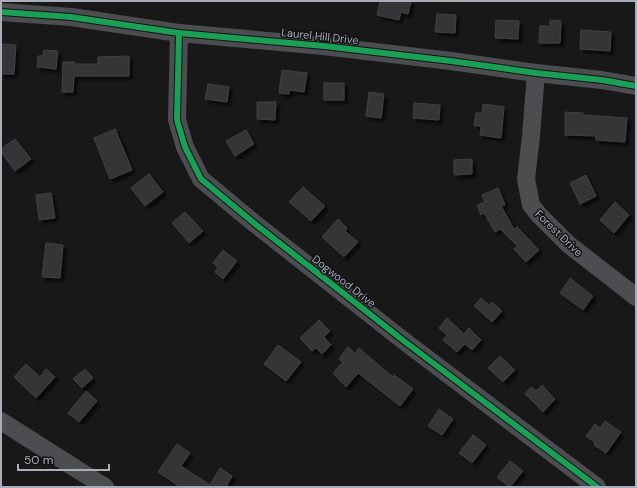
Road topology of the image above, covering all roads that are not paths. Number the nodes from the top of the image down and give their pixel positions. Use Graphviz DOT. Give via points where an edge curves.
graph roads {
  1 [pos="1,12"];
  2 [pos="179,33"];
  3 [pos="536,73"];
  4 [pos="636,86"];
  5 [pos="636,297"];
  6 [pos="1,421"];
  7 [pos="105,487"];
  8 [pos="597,487"];
  1 -- 2 [label="street, Laurel Hill Drive" via="71,17"];
  2 -- 3 [label="street, Laurel Hill Drive" via="324,46"];
  2 -- 8 [label="street, Dogwood Drive" via="177,120 185,147 201,179 404,341"];
  3 -- 4 [label="street, Laurel Hill Drive"];
  3 -- 5 [label="street, Forest Drive" via="526,179 531,205 568,244"];
  6 -- 7 [label="street"];
}
